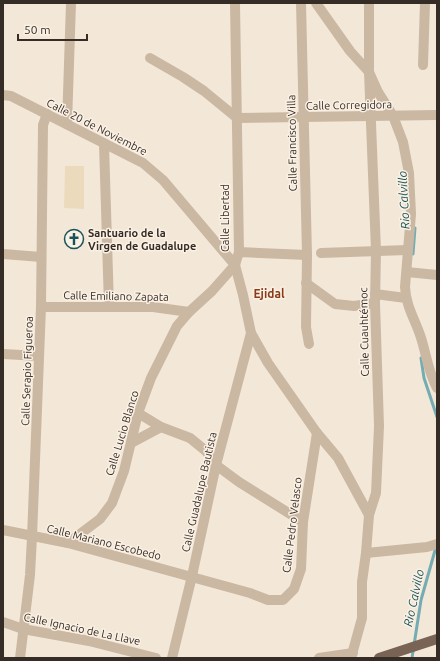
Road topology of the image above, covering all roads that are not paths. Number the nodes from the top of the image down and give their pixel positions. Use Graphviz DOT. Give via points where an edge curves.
graph roads {
  1 [pos="70,3"];
  2 [pos="235,3"];
  3 [pos="301,3"];
  4 [pos="316,3"];
  5 [pos="369,3"];
  6 [pos="425,3"];
  7 [pos="150,58"];
  8 [pos="423,65"];
  9 [pos="369,72"];
  10 [pos="3,95"];
  11 [pos="47,114"];
  12 [pos="437,115"];
  13 [pos="393,116"];
  14 [pos="304,117"];
  15 [pos="371,117"];
  16 [pos="237,118"];
  17 [pos="67,124"];
  18 [pos="104,144"];
  19 [pos="407,250"];
  20 [pos="376,251"];
  21 [pos="239,252"];
  22 [pos="321,253"];
  23 [pos="3,254"];
  24 [pos="307,255"];
  25 [pos="41,257"];
  26 [pos="235,265"];
  27 [pos="407,272"];
  28 [pos="437,274"];
  29 [pos="306,283"];
  30 [pos="406,298"];
  31 [pos="375,299"];
  32 [pos="109,306"];
  33 [pos="41,308"];
  34 [pos="189,312"];
  35 [pos="250,333"];
  36 [pos="309,344"];
  37 [pos="3,354"];
  38 [pos="39,356"];
  39 [pos="437,388"];
  40 [pos="138,413"];
  41 [pos="161,426"];
  42 [pos="317,433"];
  43 [pos="131,443"];
  44 [pos="216,465"];
  45 [pos="369,515"];
  46 [pos="303,522"];
  47 [pos="3,530"];
  48 [pos="32,536"];
  49 [pos="68,543"];
  50 [pos="437,544"];
  51 [pos="366,553"];
  52 [pos="192,576"];
  53 [pos="268,600"];
  54 [pos="3,622"];
  55 [pos="23,630"];
  56 [pos="437,639"];
  57 [pos="352,656"];
  58 [pos="20,658"];
  59 [pos="156,658"];
  60 [pos="172,658"];
  61 [pos="319,658"];
  62 [pos="379,658"];
  1 -- 17 [label="street"];
  2 -- 16 [label="street, Calle Libertad"];
  3 -- 14 [label="street, Calle Francisco Villa"];
  4 -- 9 [label="street" via="350,51"];
  5 -- 9 [label="street, Calle Cuauhtémoc"];
  6 -- 8 [label="street"];
  7 -- 16 [label="street" via="204,91"];
  9 -- 13 [label="street"];
  9 -- 15 [label="street, Calle Cuauhtémoc"];
  10 -- 11 [label="street, Calle 20 de Noviembre" via="11,96"];
  11 -- 17 [label="street, Calle 20 de Noviembre"];
  11 -- 25 [label="street, Calle Serapio Figueroa" via="43,125"];
  12 -- 13 [label="street, Calle Corregidora"];
  13 -- 15 [label="street, Calle Corregidora"];
  13 -- 19 [label="street" via="403,142 409,173 411,214"];
  14 -- 15 [label="street, Calle Corregidora"];
  14 -- 16 [label="street, Calle Corregidora"];
  14 -- 24 [label="street, Calle Francisco Villa"];
  15 -- 20 [label="street, Calle Cuauhtémoc"];
  16 -- 21 [label="street, Calle Libertad"];
  17 -- 18 [label="street, Calle 20 de Noviembre"];
  18 -- 26 [label="street, Calle 20 de Noviembre" via="143,162 163,180"];
  18 -- 32 [label="street"];
  19 -- 20 [label="street"];
  19 -- 27 [label="street"];
  20 -- 22 [label="street"];
  20 -- 31 [label="street, Calle Cuauhtémoc"];
  21 -- 24 [label="street"];
  21 -- 26 [label="street, Calle Libertad"];
  23 -- 25 [label="street"];
  24 -- 29 [label="street, Calle Francisco Villa"];
  25 -- 33 [label="street, Calle Serapio Figueroa"];
  26 -- 34 [label="street, Calle Lucio Blanco"];
  26 -- 35 [label="street, Calle Libertad"];
  27 -- 28 [label="street"];
  27 -- 30 [label="street"];
  29 -- 31 [label="street" via="335,304 354,306"];
  29 -- 36 [label="street, Calle Francisco Villa" via="306,327"];
  30 -- 31 [label="street"];
  30 -- 39 [label="street"];
  31 -- 45 [label="street, Calle Cuauhtémoc" via="379,426 376,493"];
  32 -- 33 [label="street, Calle Emiliano Zapata"];
  32 -- 34 [label="street, Calle Emiliano Zapata" via="152,307"];
  33 -- 38 [label="street, Calle Serapio Figueroa"];
  34 -- 40 [label="street, Calle Lucio Blanco" via="177,326 151,378"];
  35 -- 42 [label="street, Calle Libertad"];
  35 -- 44 [label="street, Calle Guadalupe Bautista"];
  37 -- 38 [label="street"];
  38 -- 48 [label="street, Calle Serapio Figueroa"];
  40 -- 41 [label="street"];
  40 -- 43 [label="street, Calle Lucio Blanco"];
  41 -- 43 [label="street"];
  41 -- 44 [label="street" via="190,438 206,451"];
  42 -- 45 [label="street, Calle Libertad" via="338,458"];
  42 -- 46 [label="street, Calle Pedro Velasco"];
  43 -- 49 [label="street, Calle Lucio Blanco" via="112,504 100,519"];
  44 -- 46 [label="street"];
  44 -- 52 [label="street, Calle Guadalupe Bautista"];
  45 -- 51 [label="street, Calle Cuauhtémoc"];
  46 -- 53 [label="street, Calle Pedro Velasco" via="301,569 294,589 283,600"];
  47 -- 48 [label="street, Calle Mariano Escobedo"];
  48 -- 49 [label="street, Calle Mariano Escobedo"];
  48 -- 55 [label="street, Calle Serapio Figueroa"];
  49 -- 52 [label="street, Calle Mariano Escobedo"];
  50 -- 51 [label="street"];
  51 -- 57 [label="street, Calle Cuauhtémoc" via="362,582 362,618"];
  52 -- 53 [label="street, Calle Mariano Escobedo"];
  52 -- 60 [label="street, Calle Guadalupe Bautista"];
  54 -- 55 [label="street, Calle Ignacio de La Llave"];
  55 -- 58 [label="street, Calle Serapio Figueroa"];
  55 -- 59 [label="street, Calle Ignacio de La Llave" via="89,641"];
  56 -- 62 [label="main road"];
  57 -- 61 [label="street"];
}
